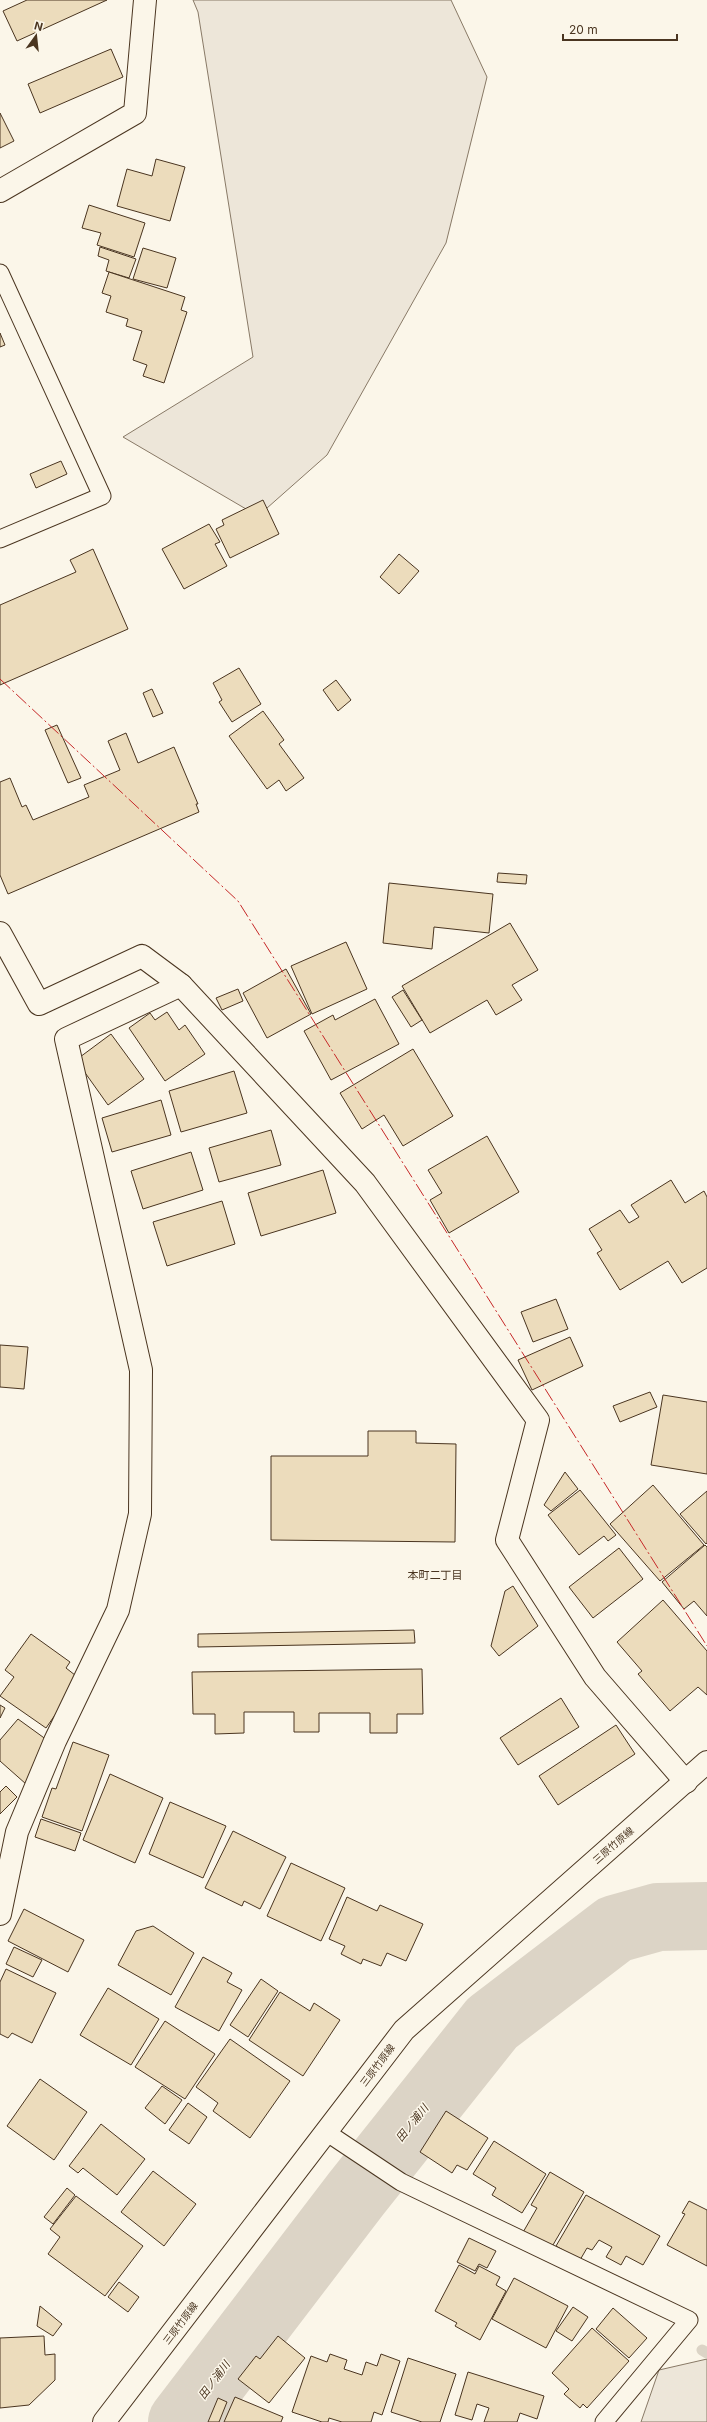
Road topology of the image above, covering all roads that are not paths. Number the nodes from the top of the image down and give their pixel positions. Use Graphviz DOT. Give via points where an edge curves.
graph roads {
  1 [pos="144,0"];
  2 [pos="0,191"];
  3 [pos="0,273"];
  4 [pos="0,539"];
  5 [pos="0,933"];
  6 [pos="181,985"];
  7 [pos="707,1762"];
  8 [pos="686,1782"];
  9 [pos="0,1914"];
  10 [pos="326,2132"];
  11 [pos="104,2422"];
  12 [pos="604,2422"];
  1 -- 2 [label="street" via="135,113"];
  3 -- 4 [label="lane" via="102,496"];
  5 -- 6 [label="street" via="39,1004 142,956"];
  6 -- 8 [label="street" via="365,1183 538,1420 507,1540 595,1677"];
  6 -- 9 [label="street" via="66,1039 141,1370 140,1514 118,1610 56,1741 17,1832"];
  7 -- 8 [label="street, 三原竹原線"];
  8 -- 10 [label="street, 三原竹原線" via="544,1904 404,2030"];
  10 -- 11 [label="street, 三原竹原線"];
  10 -- 12 [label="lane" via="401,2182 689,2320"];
}
